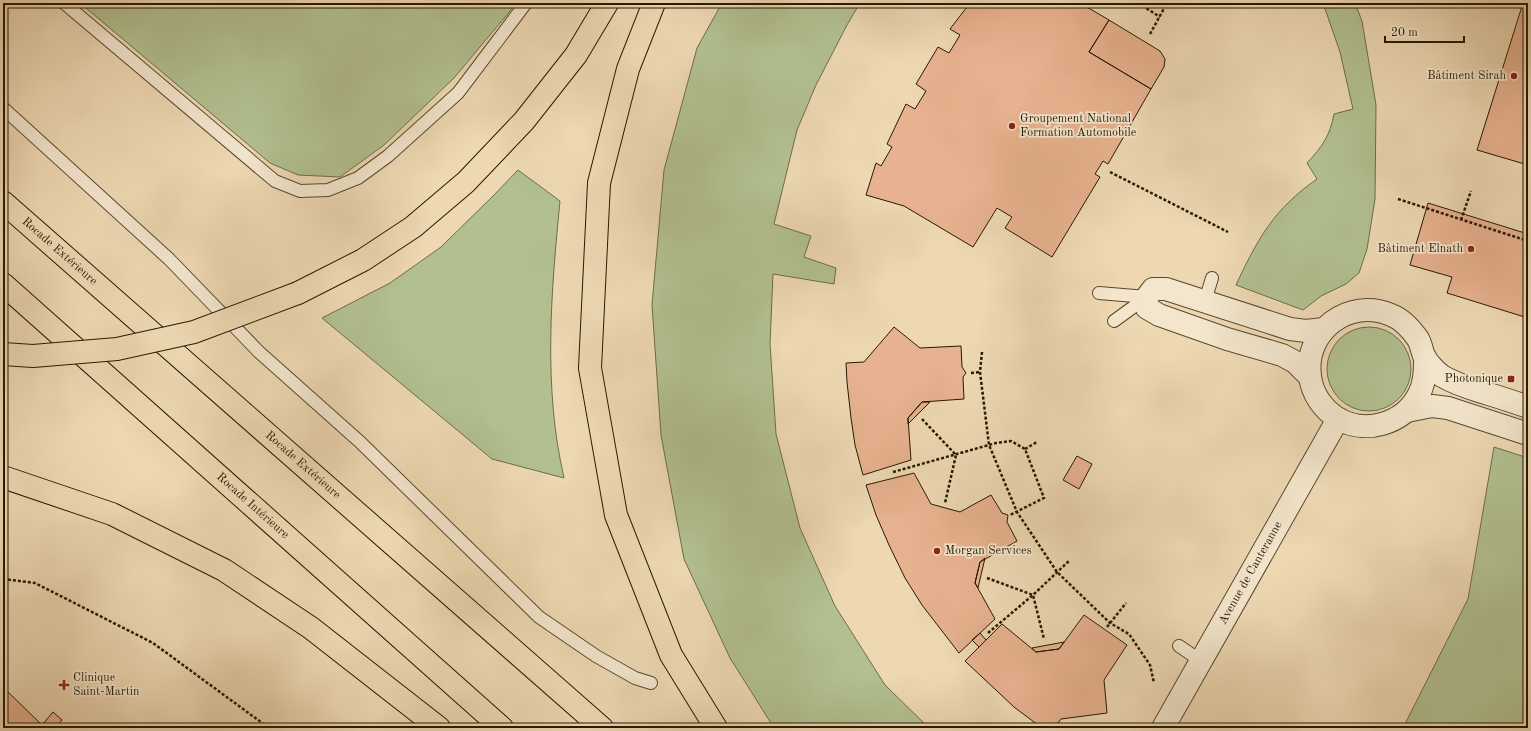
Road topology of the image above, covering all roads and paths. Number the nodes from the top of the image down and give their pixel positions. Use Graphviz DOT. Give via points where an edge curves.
graph roads {
  1 [pos="64,3"];
  2 [pos="526,3"];
  3 [pos="607,3"];
  4 [pos="654,3"];
  5 [pos="1138,3"];
  6 [pos="1167,3"];
  7 [pos="1160,17"];
  8 [pos="1150,34"];
  9 [pos="3,108"];
  10 [pos="1110,172"];
  11 [pos="1471,191"];
  12 [pos="3,199"];
  13 [pos="1398,199"];
  14 [pos="3,202"];
  15 [pos="1461,220"];
  16 [pos="32,228"];
  17 [pos="1228,232"];
  18 [pos="1528,241"];
  19 [pos="1212,278"];
  20 [pos="3,284"];
  21 [pos="1100,293"];
  22 [pos="1147,296"];
  23 [pos="1205,301"];
  24 [pos="1114,321"];
  25 [pos="1324,329"];
  26 [pos="982,352"];
  27 [pos="3,354"];
  28 [pos="1425,357"];
  29 [pos="980,372"];
  30 [pos="971,373"];
  31 [pos="1310,377"];
  32 [pos="1528,407"];
  33 [pos="1407,411"];
  34 [pos="1338,418"];
  35 [pos="922,419"];
  36 [pos="1528,434"];
  37 [pos="1037,442"];
  38 [pos="989,445"];
  39 [pos="1026,449"];
  40 [pos="956,455"];
  41 [pos="894,472"];
  42 [pos="3,477"];
  43 [pos="946,503"];
  44 [pos="1017,512"];
  45 [pos="1010,515"];
  46 [pos="1070,560"];
  47 [pos="1057,572"];
  48 [pos="987,578"];
  49 [pos="3,579"];
  50 [pos="1033,595"];
  51 [pos="1126,603"];
  52 [pos="1110,623"];
  53 [pos="1107,627"];
  54 [pos="988,633"];
  55 [pos="1044,639"];
  56 [pos="1179,646"];
  57 [pos="1202,660"];
  58 [pos="651,683"];
  59 [pos="1154,683"];
  60 [pos="269,728"];
  61 [pos="439,728"];
  62 [pos="502,728"];
  63 [pos="602,728"];
  64 [pos="716,728"];
  65 [pos="1163,728"];
  1 -- 2 [label="lane" via="275,181 300,191 328,190 358,178 388,156 458,93"];
  3 -- 27 [label="highway, bridge" via="576,55 524,121 466,182 413,227 363,260 298,293 194,332 117,349 33,356"];
  4 -- 64 [label="highway" via="628,69 599,183 590,368 616,515 671,655"];
  5 -- 7 [label="path"];
  6 -- 7 [label="path"];
  7 -- 8 [label="path"];
  9 -- 58 [label="lane" via="169,259 259,352 360,442 539,617 596,656 635,678"];
  10 -- 17 [label="path"];
  11 -- 15 [label="path"];
  12 -- 16 [label="highway"];
  13 -- 15 [label="path"];
  14 -- 16 [label="highway, Rocade Extérieure"];
  15 -- 18 [label="path"];
  16 -- 63 [label="highway, Rocade Extérieure"];
  19 -- 23 [label="lane"];
  20 -- 62 [label="highway, Rocade Intérieure"];
  21 -- 22 [label="lane"];
  22 -- 23 [label="street" via="1153,289 1166,289"];
  22 -- 24 [label="lane"];
  22 -- 31 [label="street" via="1148,308 1159,315 1282,355 1295,362"];
  23 -- 25 [label="street" via="1290,329"];
  25 -- 28 [label="street" via="1338,317 1356,311 1374,310 1386,313 1407,325 1418,340"];
  25 -- 31 [label="street" via="1314,343 1309,360"];
  26 -- 29 [label="path"];
  28 -- 32 [label="street" via="1441,375 1456,383"];
  28 -- 33 [label="street" via="1425,377 1419,396"];
  29 -- 30 [label="path"];
  29 -- 38 [label="path"];
  31 -- 34 [label="street" via="1315,394 1324,408"];
  33 -- 34 [label="street" via="1392,421 1374,426 1355,425"];
  33 -- 36 [label="street" via="1432,406 1448,408"];
  34 -- 57 [label="street, Avenue de Canteranne"];
  35 -- 40 [label="path"];
  37 -- 39 [label="path"];
  38 -- 39 [label="path" via="1011,441"];
  38 -- 40 [label="path"];
  38 -- 44 [label="path"];
  39 -- 44 [label="path" via="1044,498"];
  40 -- 41 [label="path"];
  40 -- 43 [label="path"];
  42 -- 61 [label="highway" via="112,514 224,570 311,628"];
  44 -- 45 [label="path"];
  44 -- 47 [label="path"];
  46 -- 47 [label="path"];
  47 -- 50 [label="path"];
  47 -- 52 [label="path"];
  48 -- 50 [label="path"];
  49 -- 60 [label="path" via="35,583 153,643"];
  50 -- 54 [label="path"];
  50 -- 55 [label="path"];
  51 -- 52 [label="path"];
  52 -- 53 [label="path"];
  52 -- 59 [label="path" via="1129,634 1150,665"];
  56 -- 57 [label="lane"];
  57 -- 65 [label="street, Avenue de Canteranne"];
}
